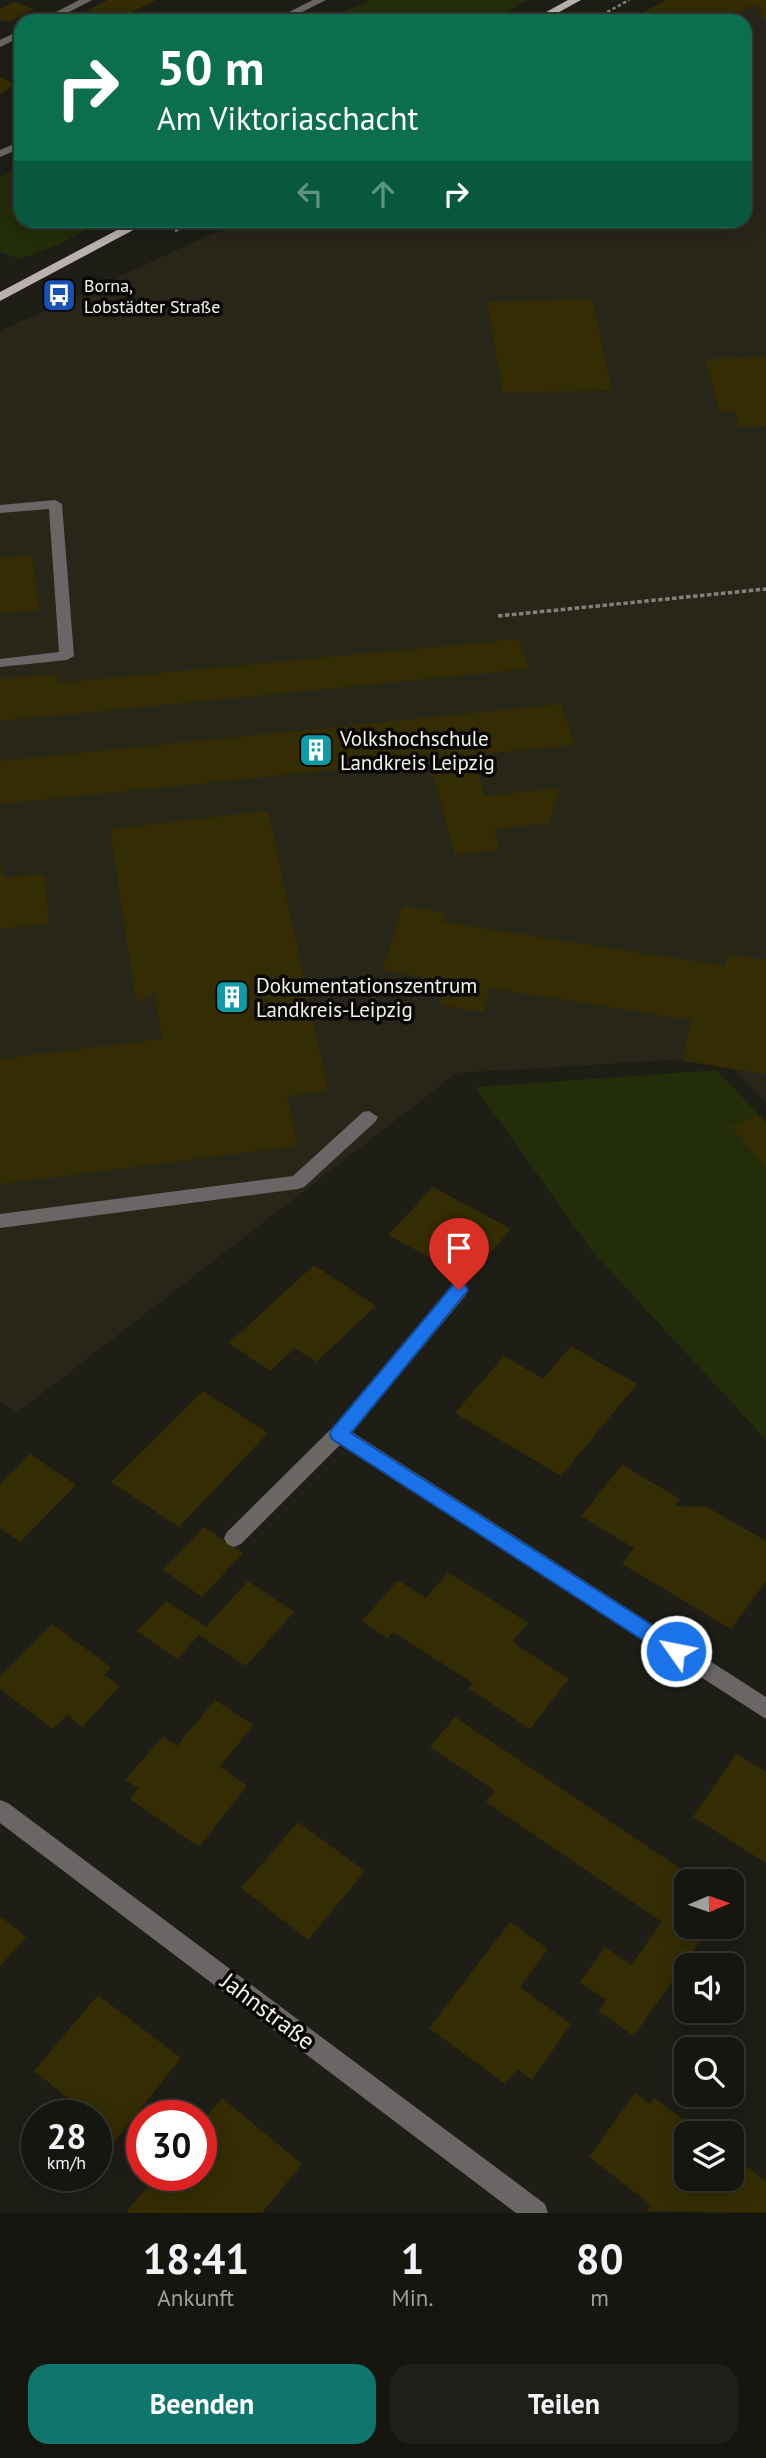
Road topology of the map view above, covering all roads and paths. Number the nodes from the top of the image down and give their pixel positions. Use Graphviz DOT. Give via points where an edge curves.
graph roads {
  1 [pos="87,0"];
  2 [pos="321,0"];
  3 [pos="576,0"];
  4 [pos="629,0"];
  5 [pos="58,14"];
  6 [pos="291,14"];
  7 [pos="549,14"];
  8 [pos="604,14"];
  9 [pos="131,228"];
  10 [pos="0,296"];
  11 [pos="0,509"];
  12 [pos="766,589"];
  13 [pos="498,616"];
  14 [pos="0,663"];
  15 [pos="369,1117"];
  16 [pos="0,1221"];
  17 [pos="459,1290"];
  18 [pos="339,1434"];
  19 [pos="234,1538"];
  20 [pos="766,1709"];
  21 [pos="0,1810"];
  22 [pos="536,2213"];
  1 -- 5 [label="street"];
  2 -- 6 [label="street"];
  3 -- 7 [label="main road"];
  4 -- 8 [label="path"];
  9 -- 10 [label="main road"];
  11 -- 14 [label="street" via="55,504 67,656"];
  12 -- 13 [label="path"];
  15 -- 16 [label="street" via="298,1182"];
  17 -- 18 [label="street"];
  18 -- 19 [label="street"];
  18 -- 20 [label="street"];
  21 -- 22 [label="street, Jahnstraße"];
}
